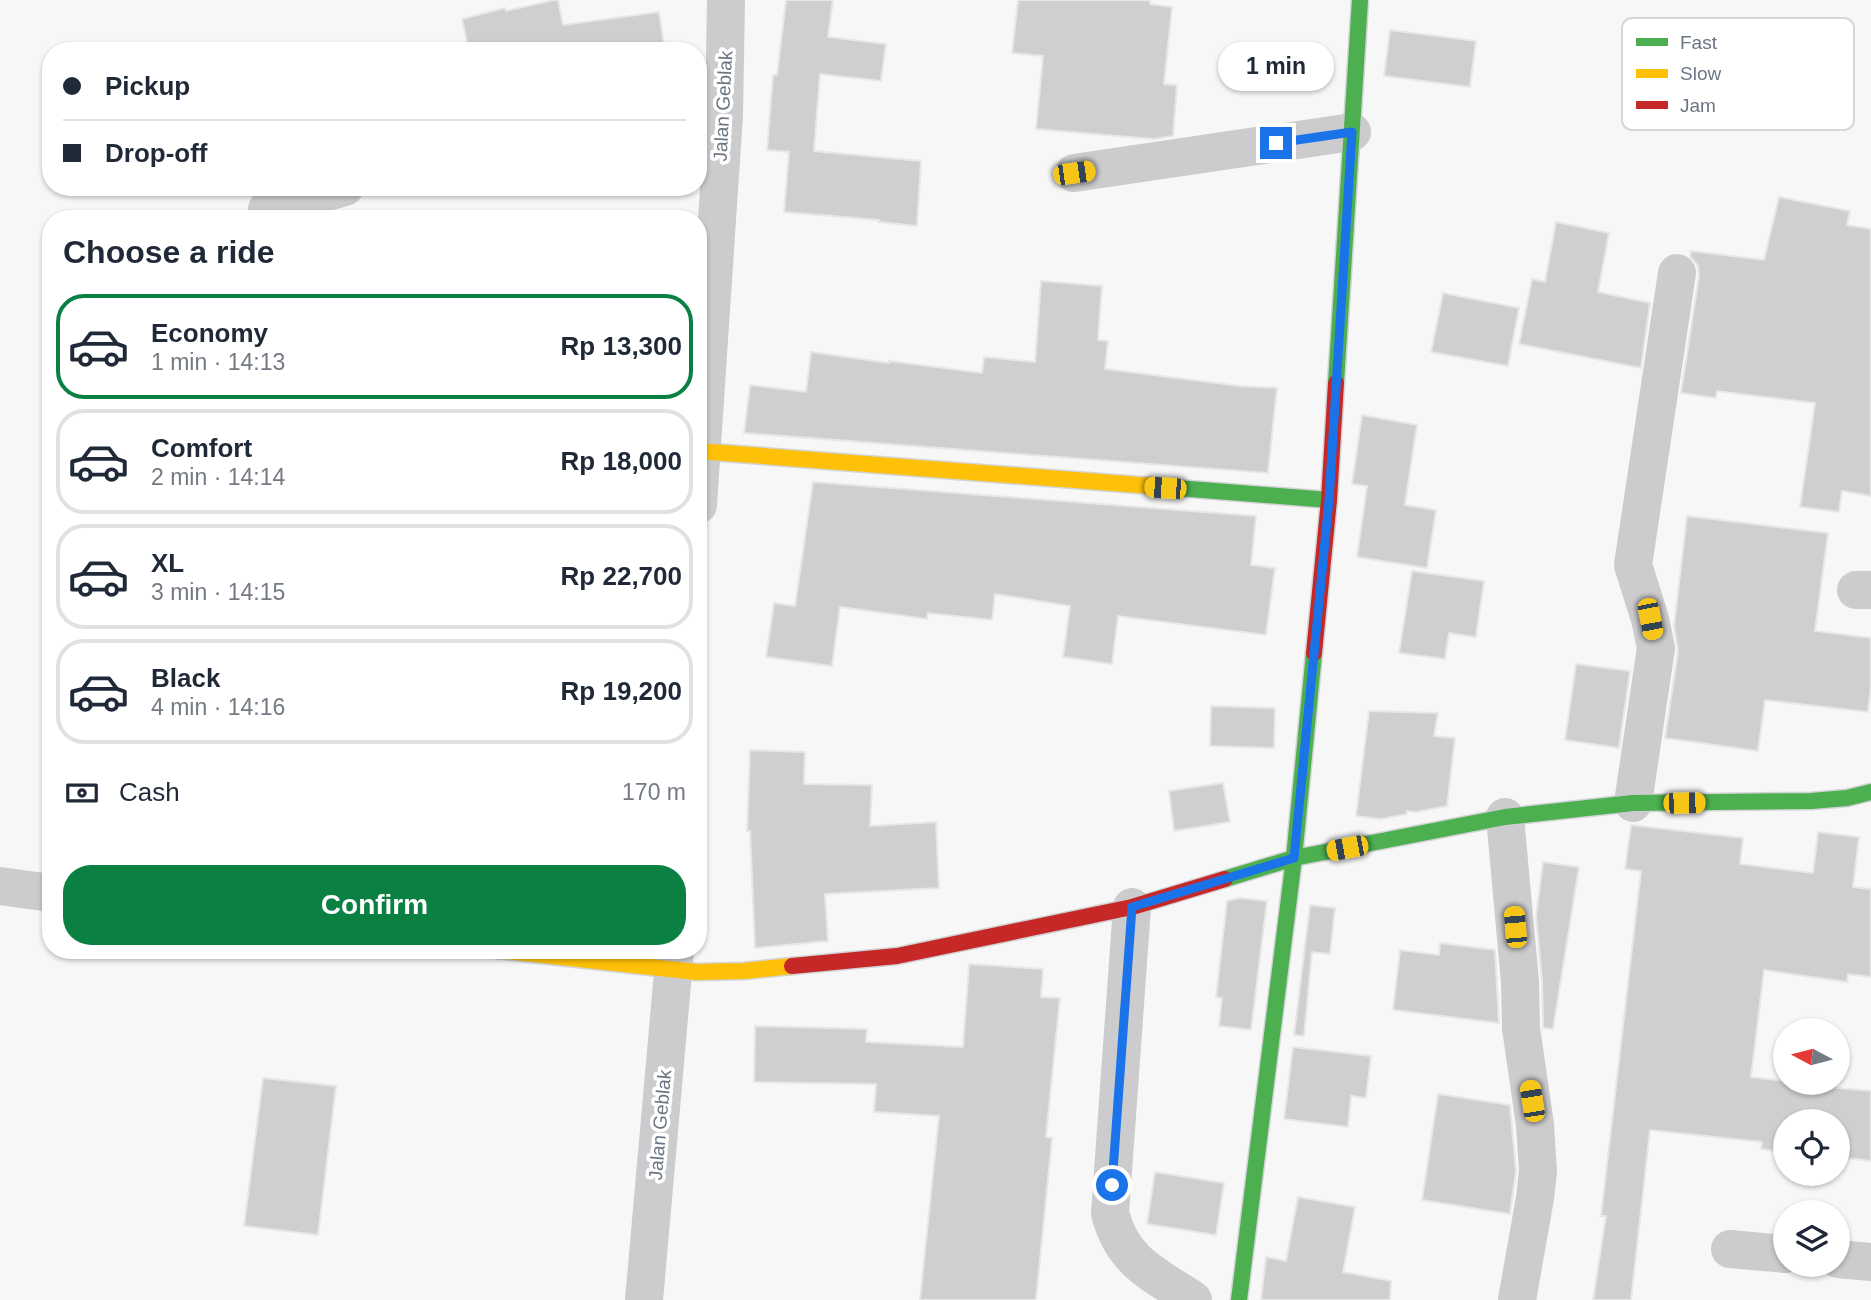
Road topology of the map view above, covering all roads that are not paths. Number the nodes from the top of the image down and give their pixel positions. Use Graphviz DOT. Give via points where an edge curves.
graph roads {
  1 [pos="726,0"];
  2 [pos="1360,0"];
  3 [pos="711,116"];
  4 [pos="1352,132"];
  5 [pos="1074,173"];
  6 [pos="313,196"];
  7 [pos="267,209"];
  8 [pos="707,228"];
  9 [pos="1676,274"];
  10 [pos="707,452"];
  11 [pos="1329,500"];
  12 [pos="1871,792"];
  13 [pos="1633,803"];
  14 [pos="1505,817"];
  15 [pos="1294,858"];
  16 [pos="0,886"];
  17 [pos="42,892"];
  18 [pos="1132,907"];
  19 [pos="656,959"];
  20 [pos="674,960"];
  21 [pos="1730,1249"];
  22 [pos="1773,1253"];
  23 [pos="1850,1260"];
  24 [pos="1871,1262"];
  25 [pos="644,1300"];
  26 [pos="1192,1300"];
  27 [pos="1239,1300"];
  28 [pos="1517,1300"];
  1 -- 3 [label="street, Jalan Geblak"];
  2 -- 4 [label="street"];
  3 -- 8 [label="street, Jalan Geblak"];
  4 -- 5 [label="street"];
  4 -- 11 [label="street"];
  6 -- 7 [label="street"];
  9 -- 13 [label="street" via="1633,565 1656,649"];
  10 -- 11 [label="street"];
  11 -- 15 [label="street"];
  12 -- 13 [label="street" via="1811,801"];
  13 -- 14 [label="street"];
  14 -- 15 [label="street"];
  14 -- 28 [label="street" via="1521,1028 1538,1171"];
  15 -- 18 [label="street"];
  15 -- 27 [label="street"];
  16 -- 17 [label="street"];
  18 -- 20 [label="street" via="897,956 744,971"];
  18 -- 26 [label="street" via="1110,1213 1126,1252"];
  19 -- 20 [label="street"];
  20 -- 25 [label="street, Jalan Geblak"];
  21 -- 22 [label="street"];
  23 -- 24 [label="street"];
}
